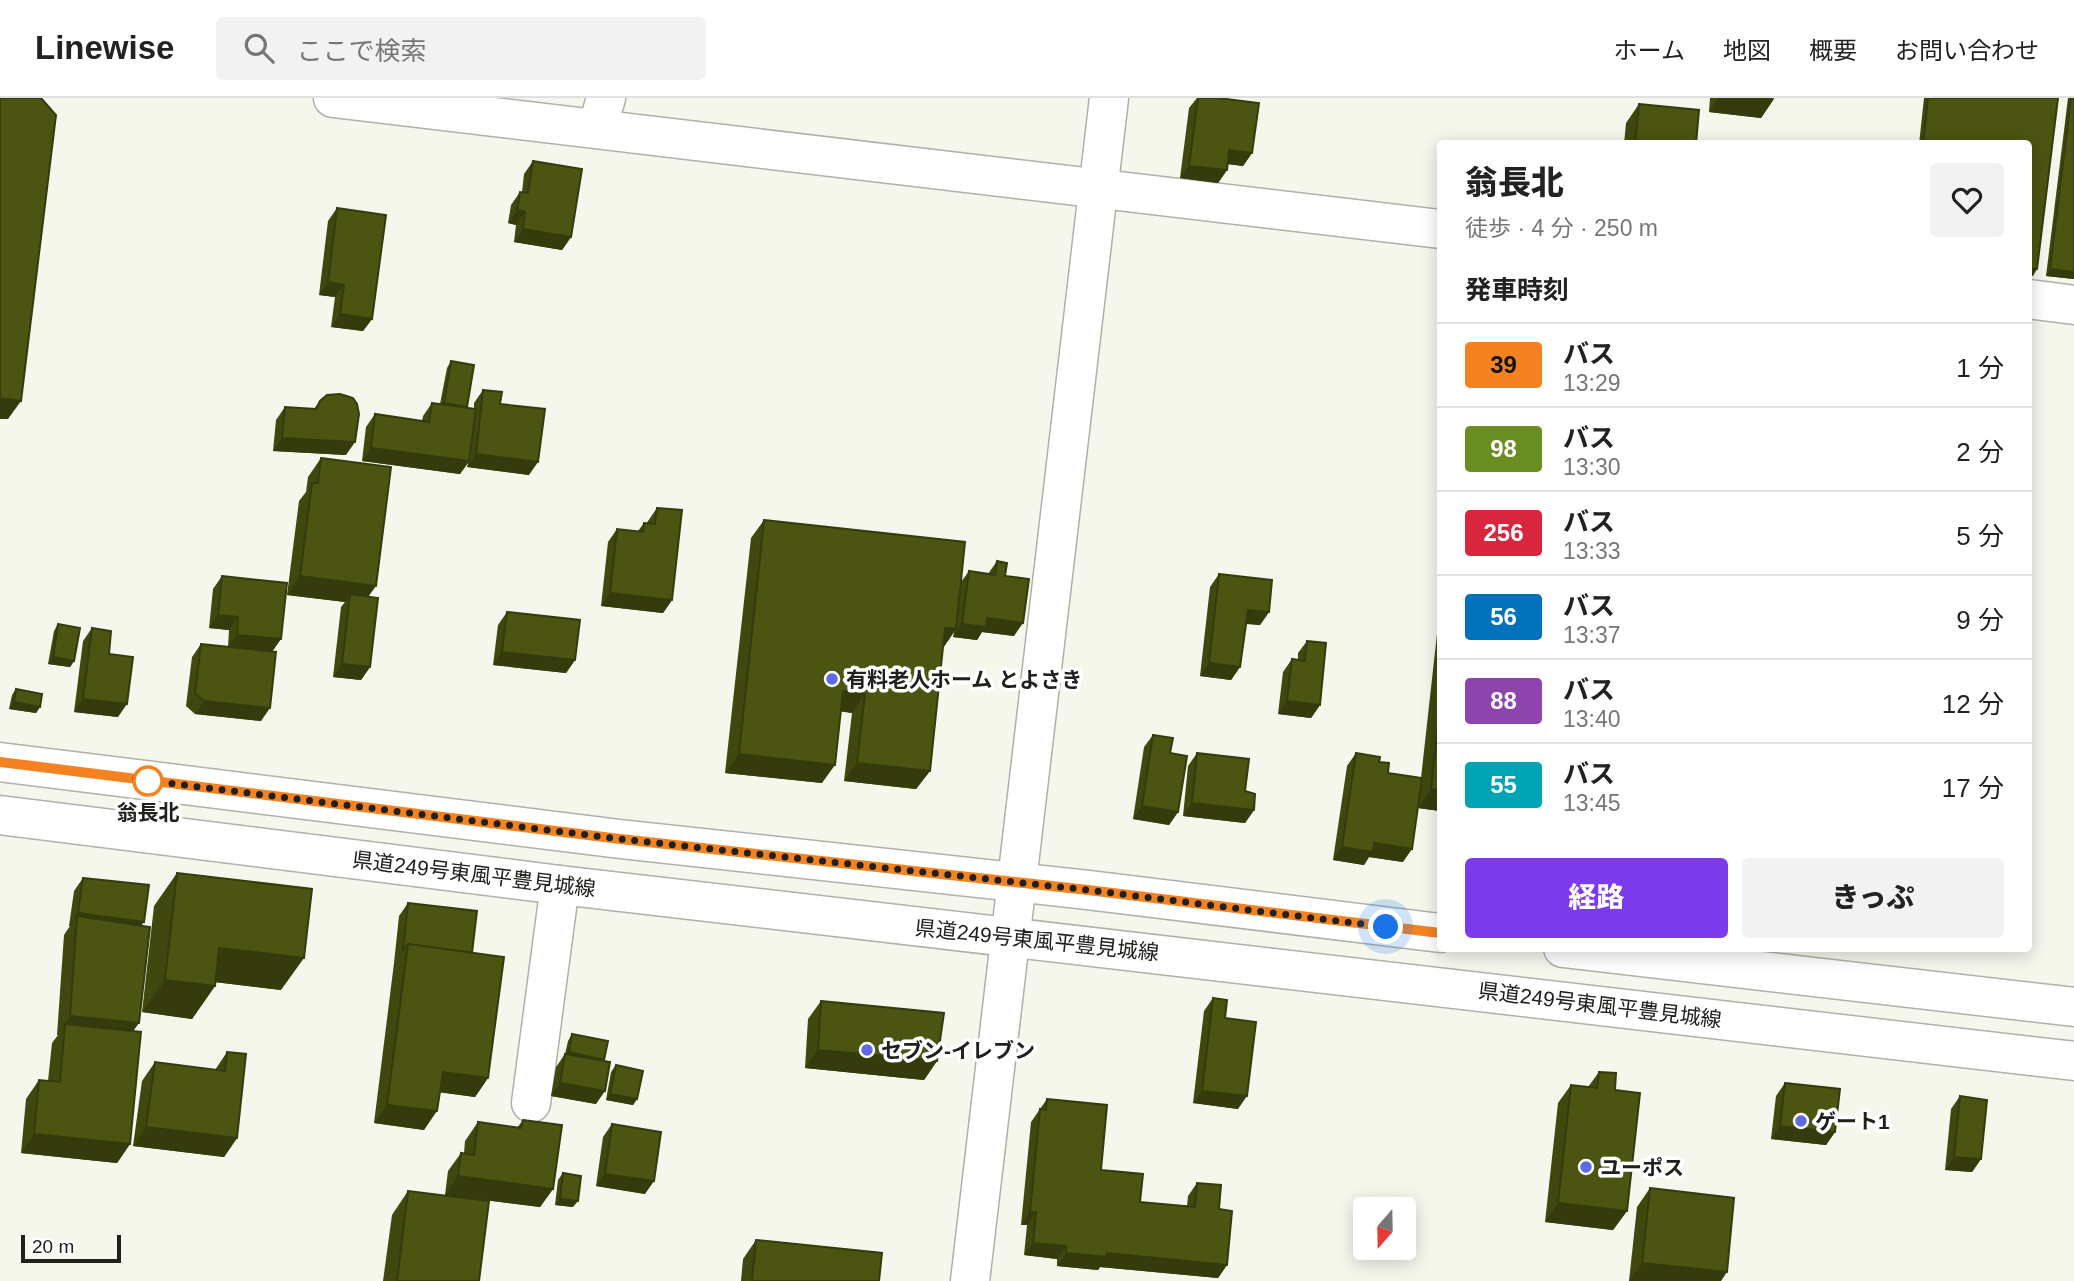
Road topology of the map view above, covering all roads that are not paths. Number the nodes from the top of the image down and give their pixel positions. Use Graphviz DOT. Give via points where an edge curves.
graph roads {
  1 [pos="333,98"];
  2 [pos="1109,98"];
  3 [pos="602,113"];
  4 [pos="1098,187"];
  5 [pos="1437,229"];
  6 [pos="2032,300"];
  7 [pos="2074,305"];
  8 [pos="0,762"];
  9 [pos="0,815"];
  10 [pos="1016,882"];
  11 [pos="560,885"];
  12 [pos="1437,933"];
  13 [pos="1010,936"];
  14 [pos="1598,952"];
  15 [pos="2074,1007"];
  16 [pos="2074,1061"];
  17 [pos="531,1103"];
  18 [pos="970,1281"];
  1 -- 3 [label="main road"];
  2 -- 4 [label="main road"];
  3 -- 4 [label="main road"];
  4 -- 5 [label="main road"];
  4 -- 10 [label="main road"];
  6 -- 7 [label="main road"];
  8 -- 10 [label="main road" via="607,838"];
  9 -- 11 [label="main road, 県道249号東風平豊見城線"];
  10 -- 12 [label="main road"];
  10 -- 13 [label="main road"];
  11 -- 13 [label="main road, 県道249号東風平豊見城線"];
  11 -- 17 [label="main road"];
  13 -- 16 [label="main road, 県道249号東風平豊見城線"];
  13 -- 18 [label="main road"];
  14 -- 15 [label="main road"];
}
